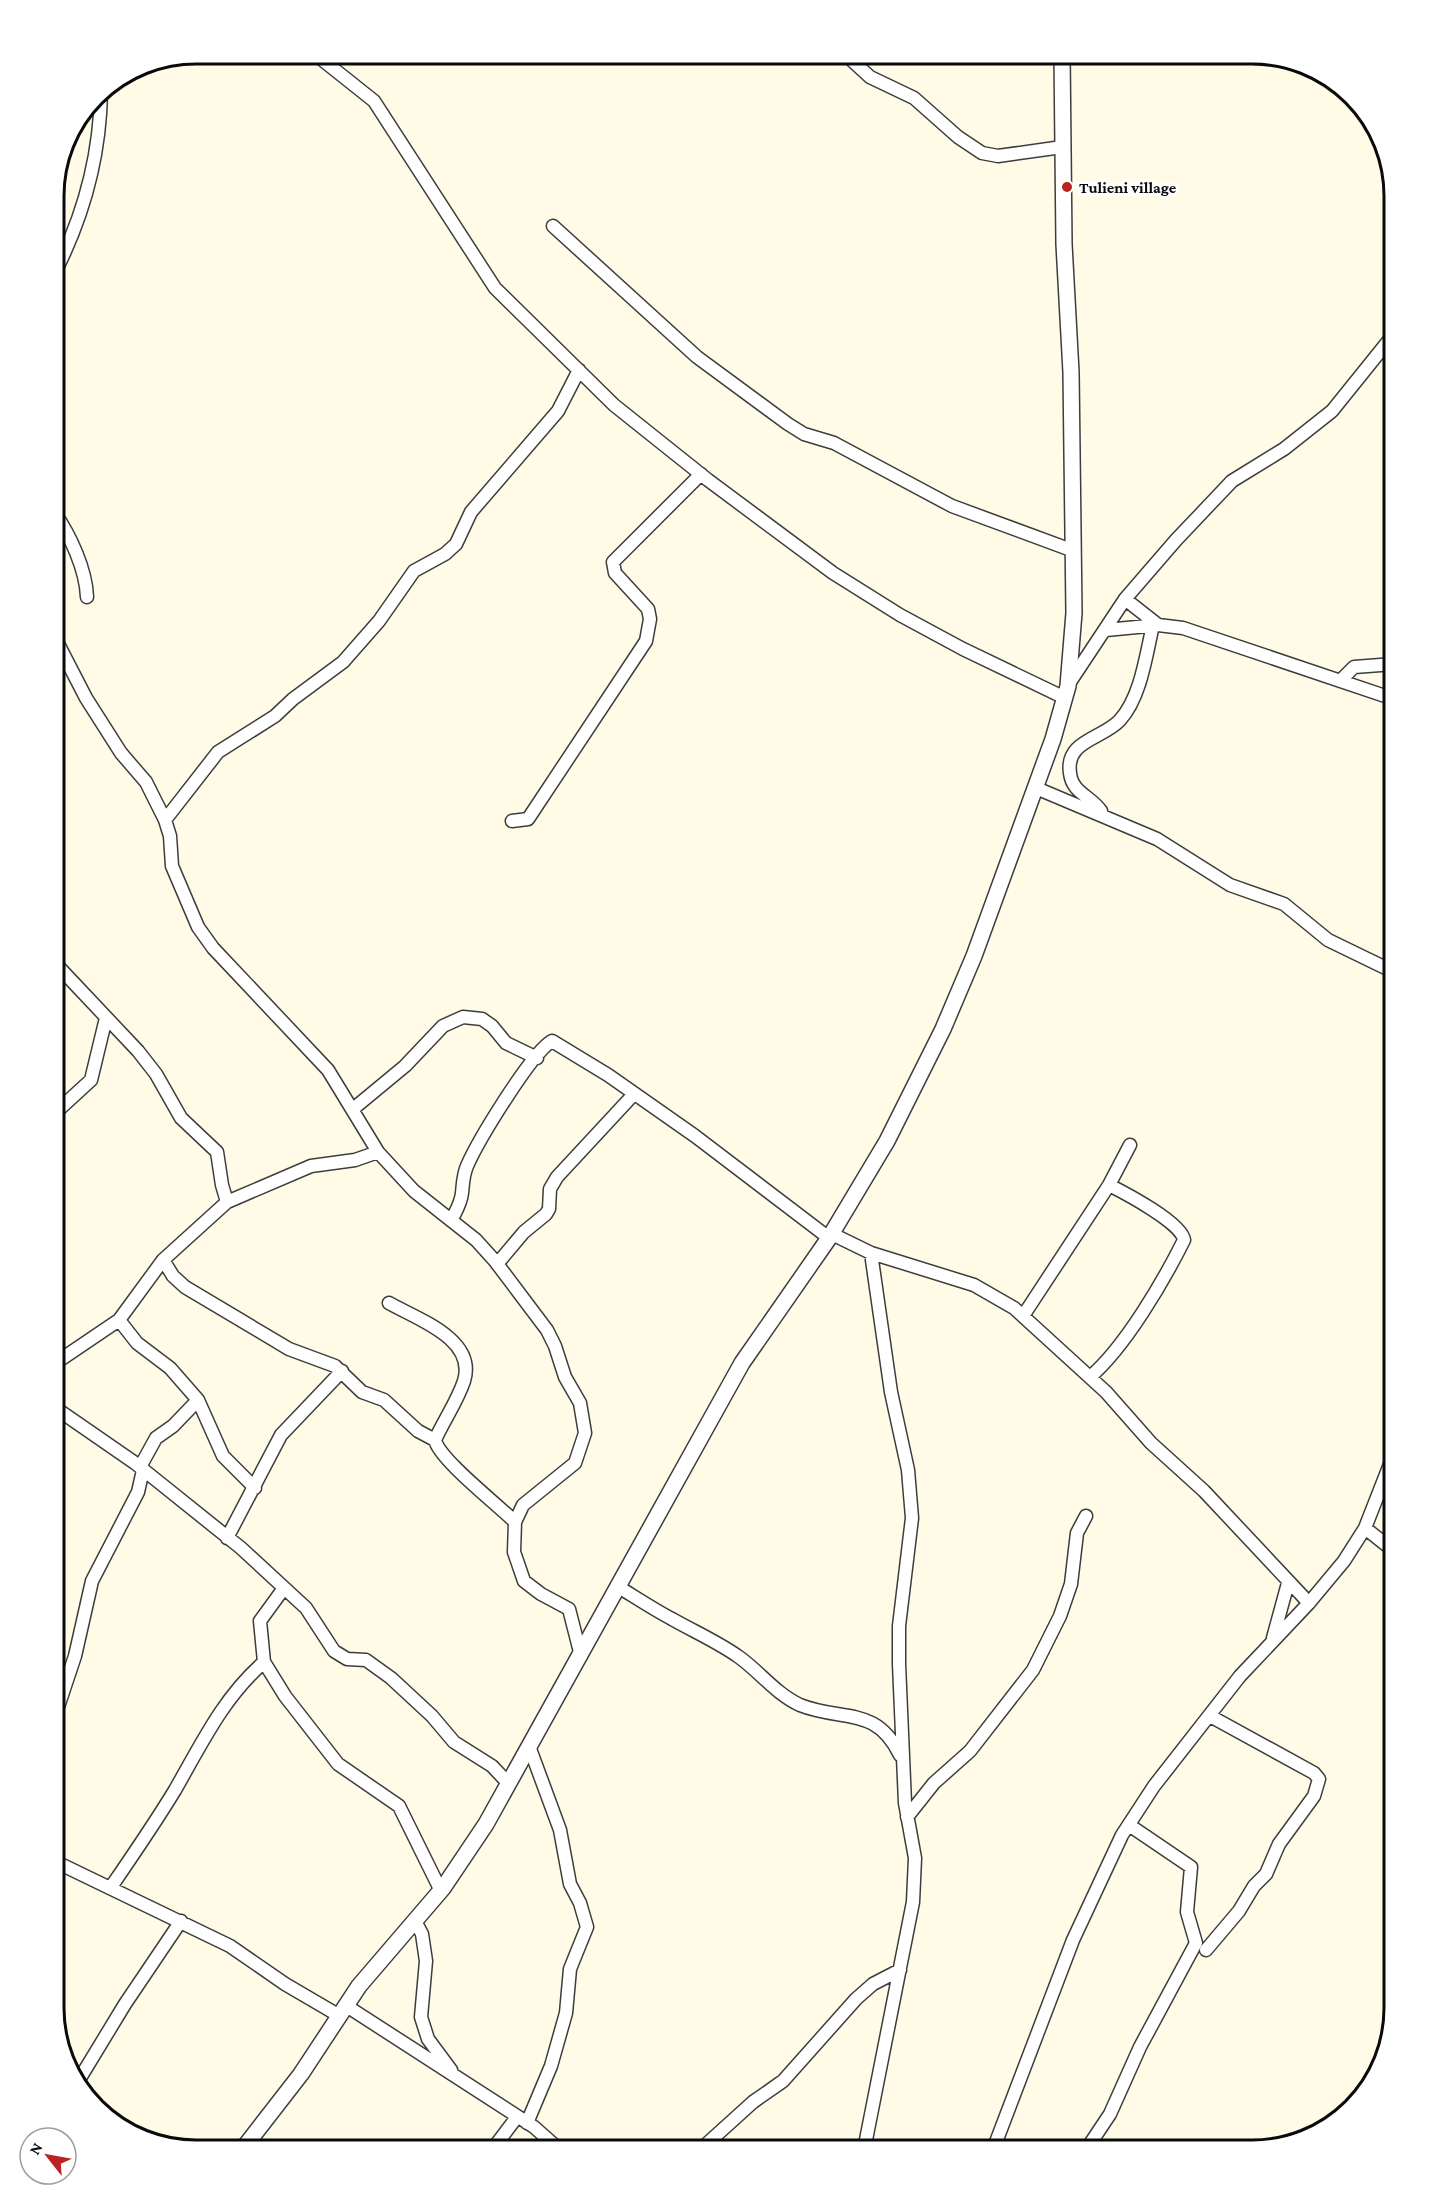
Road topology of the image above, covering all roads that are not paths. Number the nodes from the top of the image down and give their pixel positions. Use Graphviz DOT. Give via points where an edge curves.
graph roads {
  1 [pos="329,65"];
  2 [pos="857,65"];
  3 [pos="1062,65"];
  4 [pos="100,106"];
  5 [pos="1062,147"];
  6 [pos="553,226"];
  7 [pos="65,253"];
  8 [pos="1384,346"];
  9 [pos="579,370"];
  10 [pos="701,474"];
  11 [pos="65,531"];
  12 [pos="1074,551"];
  13 [pos="87,597"];
  14 [pos="1125,599"];
  15 [pos="1156,625"];
  16 [pos="1106,630"];
  17 [pos="65,657"];
  18 [pos="1384,665"];
  19 [pos="1340,681"];
  20 [pos="1066,692"];
  21 [pos="1384,696"];
  22 [pos="1036,788"];
  23 [pos="1103,815"];
  24 [pos="165,820"];
  25 [pos="512,821"];
  26 [pos="1384,967"];
  27 [pos="65,973"];
  28 [pos="106,1018"];
  29 [pos="537,1058"];
  30 [pos="634,1094"];
  31 [pos="64,1104"];
  32 [pos="353,1109"];
  33 [pos="1130,1145"];
  34 [pos="378,1152"];
  35 [pos="1109,1185"];
  36 [pos="227,1202"];
  37 [pos="452,1219"];
  38 [pos="830,1236"];
  39 [pos="871,1253"];
  40 [pos="163,1260"];
  41 [pos="497,1264"];
  42 [pos="390,1303"];
  43 [pos="1023,1316"];
  44 [pos="119,1320"];
  45 [pos="64,1357"];
  46 [pos="342,1371"];
  47 [pos="1090,1377"];
  48 [pos="198,1400"];
  49 [pos="64,1414"];
  50 [pos="435,1440"];
  51 [pos="141,1469"];
  52 [pos="1384,1480"];
  53 [pos="255,1488"];
  54 [pos="1086,1516"];
  55 [pos="515,1522"];
  56 [pos="1365,1528"];
  57 [pos="227,1538"];
  58 [pos="1384,1543"];
  59 [pos="1288,1583"];
  60 [pos="617,1586"];
  61 [pos="284,1588"];
  62 [pos="1309,1603"];
  63 [pos="1272,1639"];
  64 [pos="581,1656"];
  65 [pos="264,1662"];
  66 [pos="64,1688"];
  67 [pos="1210,1716"];
  68 [pos="529,1746"];
  69 [pos="903,1761"];
  70 [pos="509,1784"];
  71 [pos="906,1817"];
  72 [pos="1129,1825"];
  73 [pos="64,1866"];
  74 [pos="111,1887"];
  75 [pos="441,1891"];
  76 [pos="181,1921"];
  77 [pos="415,1921"];
  78 [pos="1206,1950"];
  79 [pos="900,1970"];
  80 [pos="342,2010"];
  81 [pos="82,2074"];
  82 [pos="456,2076"];
  83 [pos="522,2120"];
  84 [pos="251,2139"];
  85 [pos="503,2139"];
  86 [pos="546,2139"];
  87 [pos="712,2139"];
  88 [pos="866,2140"];
  89 [pos="997,2140"];
  90 [pos="1093,2140"];
  1 -- 9 [label="street" via="374,101 495,288"];
  2 -- 5 [label="street" via="870,77 914,98 982,153 998,156"];
  3 -- 5 [label="street"];
  4 -- 7 [label="street" via="87,198"];
  5 -- 12 [label="street"];
  6 -- 12 [label="street" via="697,357 804,434 834,443 952,506"];
  8 -- 14 [label="street" via="1332,411 1284,449 1232,481"];
  9 -- 10 [label="street" via="614,405"];
  9 -- 24 [label="street" via="558,411 471,512 456,544 414,572 343,662 275,716 218,752"];
  10 -- 20 [label="street" via="833,573 900,615 963,649"];
  10 -- 25 [label="street" via="613,562 615,573 648,609 646,641 537,808 528,819"];
  11 -- 13 [label="street" via="81,569"];
  12 -- 20 [label="street" via="1074,613"];
  14 -- 15 [label="street"];
  14 -- 16 [label="street"];
  15 -- 16 [label="street"];
  15 -- 19 [label="street" via="1184,628"];
  15 -- 23 [label="street" via="1130,706 1112,728 1078,746 1070,764 1077,790"];
  16 -- 20 [label="street"];
  17 -- 24 [label="street" via="121,753 141,774"];
  18 -- 19 [label="street" via="1354,667"];
  19 -- 21 [label="street"];
  20 -- 22 [label="street"];
  22 -- 23 [label="street"];
  22 -- 38 [label="street" via="944,1029 887,1141"];
  23 -- 26 [label="street" via="1172,847 1230,885 1284,904 1328,940"];
  24 -- 32 [label="street" via="172,866 198,927 213,948 328,1070"];
  27 -- 28 [label="street"];
  28 -- 31 [label="street" via="91,1080"];
  28 -- 36 [label="street" via="156,1074 181,1118 217,1152"];
  29 -- 30 [label="street" via="549,1043 555,1042"];
  29 -- 32 [label="street" via="507,1043 482,1019 463,1017 443,1026 405,1066"];
  29 -- 37 [label="street" via="506,1098 473,1154"];
  30 -- 38 [label="street"];
  30 -- 41 [label="street" via="557,1177 550,1189 546,1214 524,1232"];
  32 -- 34 [label="street"];
  33 -- 35 [label="street"];
  34 -- 36 [label="street" via="355,1160 311,1166"];
  34 -- 37 [label="street" via="414,1191"];
  35 -- 43 [label="street"];
  35 -- 47 [label="street" via="1153,1210 1184,1240 1129,1331"];
  36 -- 40 [label="street"];
  37 -- 41 [label="street"];
  38 -- 39 [label="street"];
  38 -- 60 [label="street" via="745,1358"];
  39 -- 43 [label="street" via="974,1285 994,1294"];
  39 -- 69 [label="street" via="891,1392 908,1470 912,1518 899,1626"];
  40 -- 44 [label="street"];
  40 -- 46 [label="street" via="185,1287 289,1349"];
  41 -- 55 [label="street" via="547,1330 585,1417 583,1445 575,1463 530,1498"];
  42 -- 50 [label="street" via="454,1342 466,1361 465,1379"];
  43 -- 47 [label="street"];
  44 -- 45 [label="street"];
  44 -- 48 [label="street" via="136,1343 170,1368"];
  46 -- 50 [label="street" via="362,1392 384,1400 418,1431"];
  46 -- 53 [label="street" via="281,1435"];
  47 -- 59 [label="street" via="1166,1458 1204,1491"];
  48 -- 51 [label="street" via="156,1438"];
  48 -- 53 [label="street" via="223,1456"];
  49 -- 51 [label="street"];
  50 -- 55 [label="street" via="444,1458"];
  51 -- 57 [label="street"];
  51 -- 66 [label="street" via="138,1492 92,1581"];
  52 -- 56 [label="street"];
  53 -- 57 [label="street"];
  54 -- 71 [label="street" via="1077,1533 1071,1584 1060,1616 1033,1670 970,1751 934,1783"];
  55 -- 64 [label="street" via="514,1552 520,1575 541,1594 569,1609"];
  56 -- 58 [label="street"];
  56 -- 62 [label="street"];
  57 -- 61 [label="street"];
  59 -- 62 [label="street"];
  59 -- 63 [label="street"];
  60 -- 64 [label="street"];
  60 -- 69 [label="street" via="731,1652 799,1704 871,1722 892,1738"];
  61 -- 65 [label="street" via="260,1621"];
  61 -- 70 [label="street" via="312,1614 334,1651 347,1659 366,1660 391,1678 454,1742 492,1766"];
  62 -- 63 [label="street"];
  63 -- 67 [label="street"];
  64 -- 68 [label="street"];
  65 -- 74 [label="street" via="243,1680 216,1715 174,1791"];
  65 -- 75 [label="street" via="338,1764 399,1806"];
  67 -- 72 [label="street" via="1154,1786"];
  67 -- 78 [label="street" via="1319,1779 1314,1796 1281,1839 1266,1874"];
  68 -- 70 [label="street"];
  68 -- 83 [label="street" via="560,1830 570,1884 587,1927 570,1969 566,2013 551,2066"];
  69 -- 71 [label="street"];
  70 -- 75 [label="street"];
  71 -- 79 [label="street" via="915,1878"];
  72 -- 89 [label="street" via="1086,1908"];
  72 -- 90 [label="street" via="1191,1867 1187,1912 1197,1943 1140,2047 1110,2114"];
  73 -- 74 [label="street"];
  74 -- 76 [label="street"];
  75 -- 77 [label="street"];
  76 -- 80 [label="street" via="230,1946 285,1984"];
  76 -- 81 [label="street"];
  77 -- 80 [label="street"];
  77 -- 82 [label="street" via="422,1934 426,1960 421,2017 428,2038"];
  79 -- 87 [label="street" via="873,1984 856,1999 791,2073"];
  79 -- 88 [label="street"];
  80 -- 82 [label="street"];
  80 -- 84 [label="street" via="302,2074"];
  82 -- 83 [label="street"];
  83 -- 85 [label="street"];
  83 -- 86 [label="street"];
}
